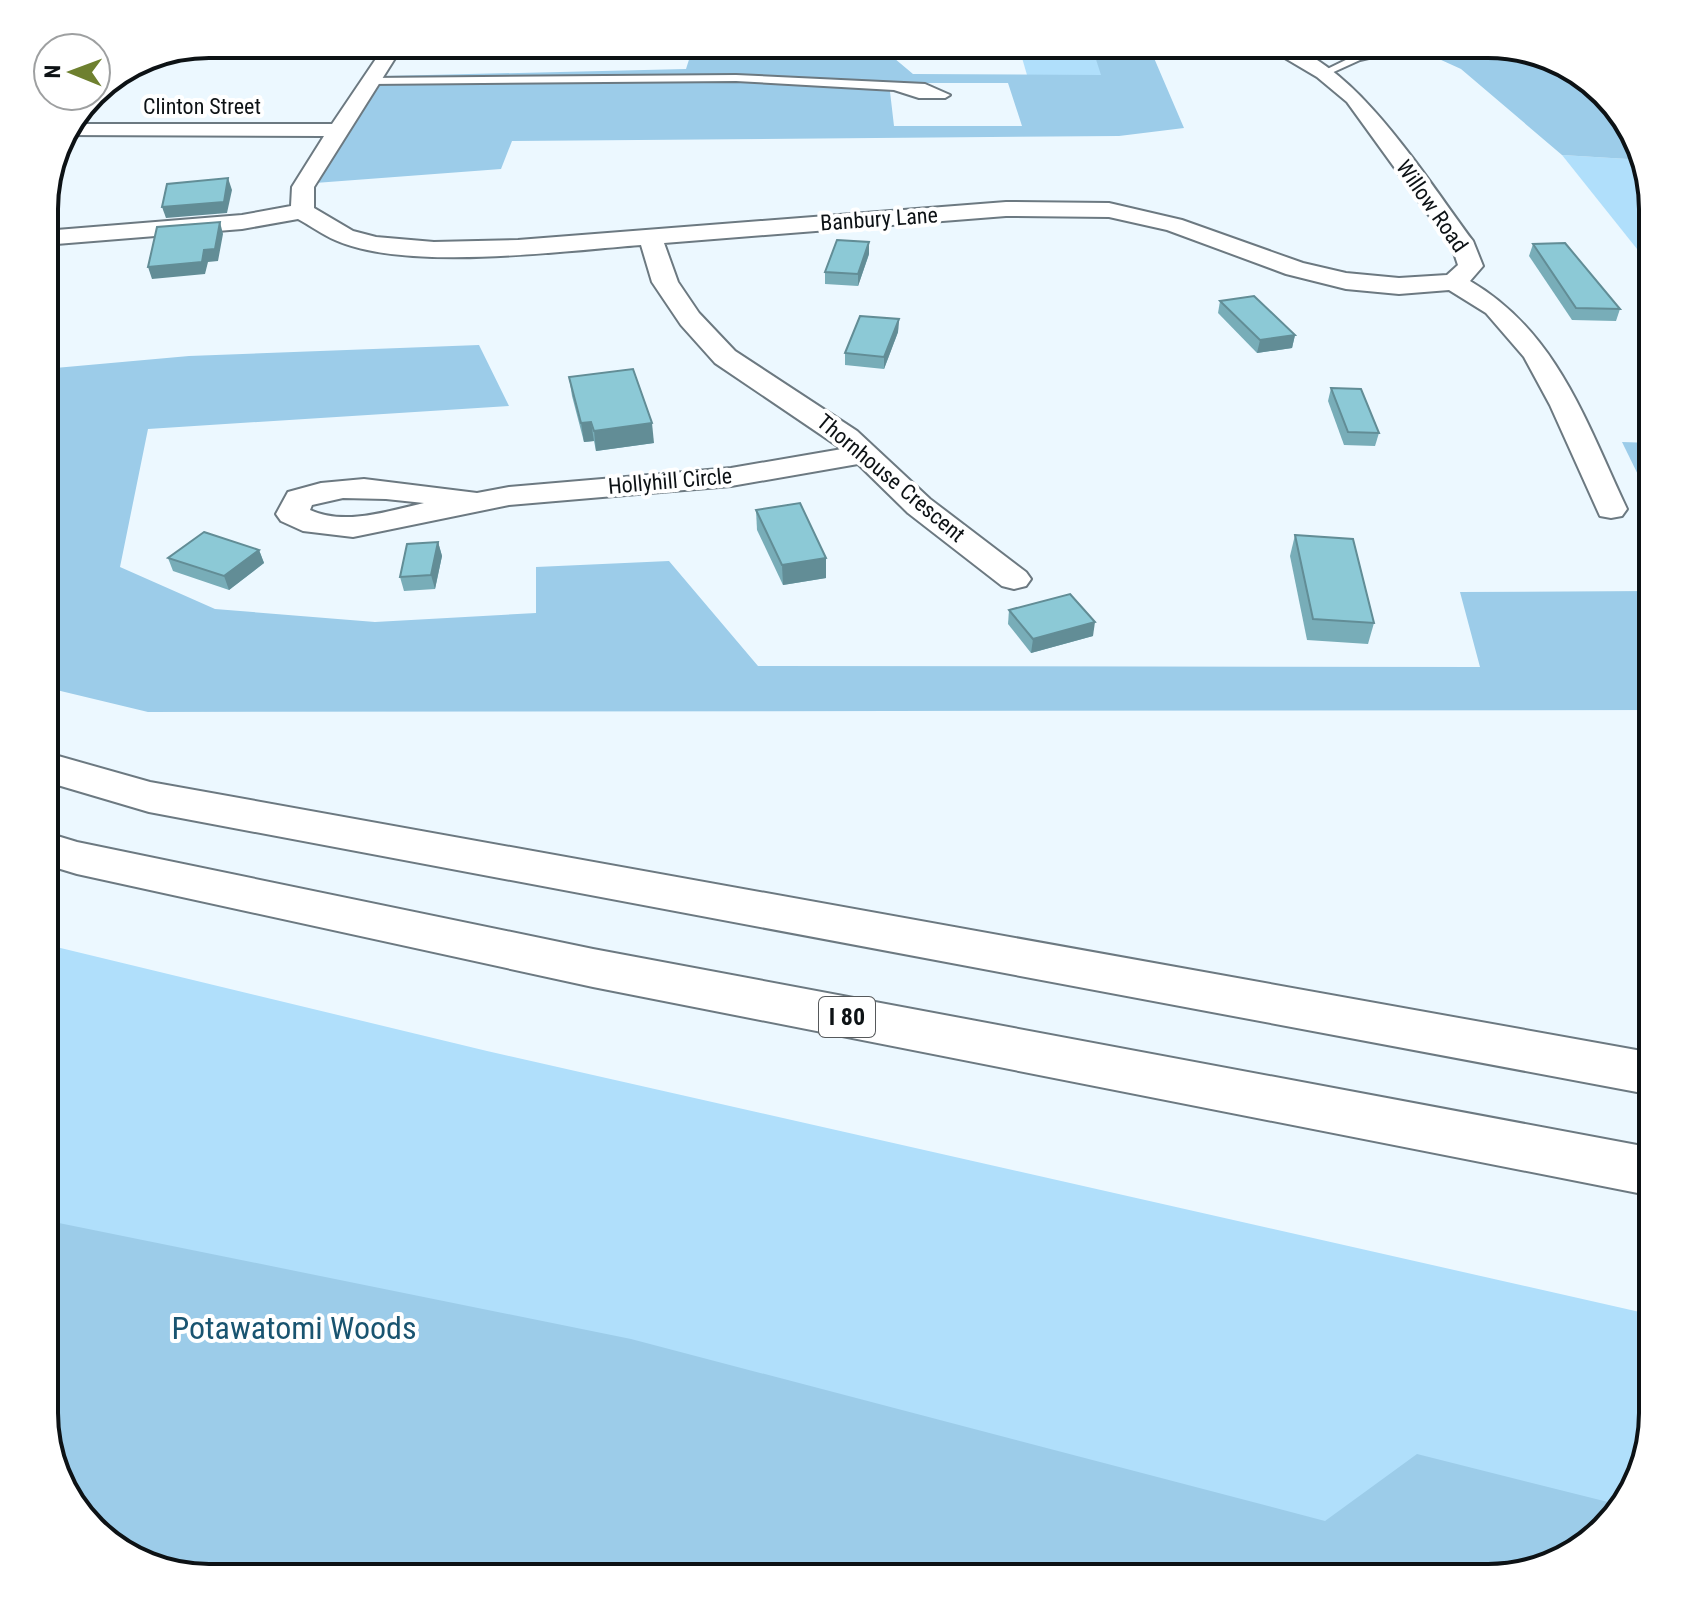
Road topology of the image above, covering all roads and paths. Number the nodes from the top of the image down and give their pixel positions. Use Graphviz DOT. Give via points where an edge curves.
graph roads {
  1 [pos="386,58"];
  2 [pos="1296,58"];
  3 [pos="1357,58"];
  4 [pos="1324,73"];
  5 [pos="370,81"];
  6 [pos="895,87"];
  7 [pos="80,130"];
  8 [pos="338,130"];
  9 [pos="302,211"];
  10 [pos="650,236"];
  11 [pos="58,237"];
  12 [pos="1454,282"];
  13 [pos="864,454"];
  14 [pos="475,502"];
  15 [pos="1611,509"];
  16 [pos="1014,579"];
  17 [pos="58,770"];
  18 [pos="58,852"];
  19 [pos="1639,1071"];
  20 [pos="1639,1169"];
  1 -- 5 [label="street"];
  2 -- 4 [label="street, Willow Road"];
  3 -- 4 [label="lane"];
  4 -- 12 [label="street, Willow Road" via="1354,98 1464,246 1471,266"];
  5 -- 6 [label="lane" via="736,78"];
  5 -- 8 [label="street"];
  7 -- 8 [label="street, Clinton Street"];
  8 -- 9 [label="street" via="303,187"];
  9 -- 10 [label="street, Banbury Lane" via="345,236 434,249"];
  9 -- 11 [label="street" via="242,222"];
  10 -- 12 [label="street, Banbury Lane" via="1006,209 1109,210 1174,225 1295,269 1346,281 1399,286"];
  10 -- 13 [label="street, Thornhouse Crescent" via="665,282 725,357 829,424"];
  12 -- 15 [label="street, Willow Road" via="1499,310 1526,340"];
  13 -- 14 [label="street, Hollyhill Circle" via="731,477"];
  13 -- 16 [label="street, Thornhouse Crescent" via="919,506"];
  17 -- 19 [label="highway" via="149,797"];
  18 -- 20 [label="highway, I 80" via="593,968"];
}
